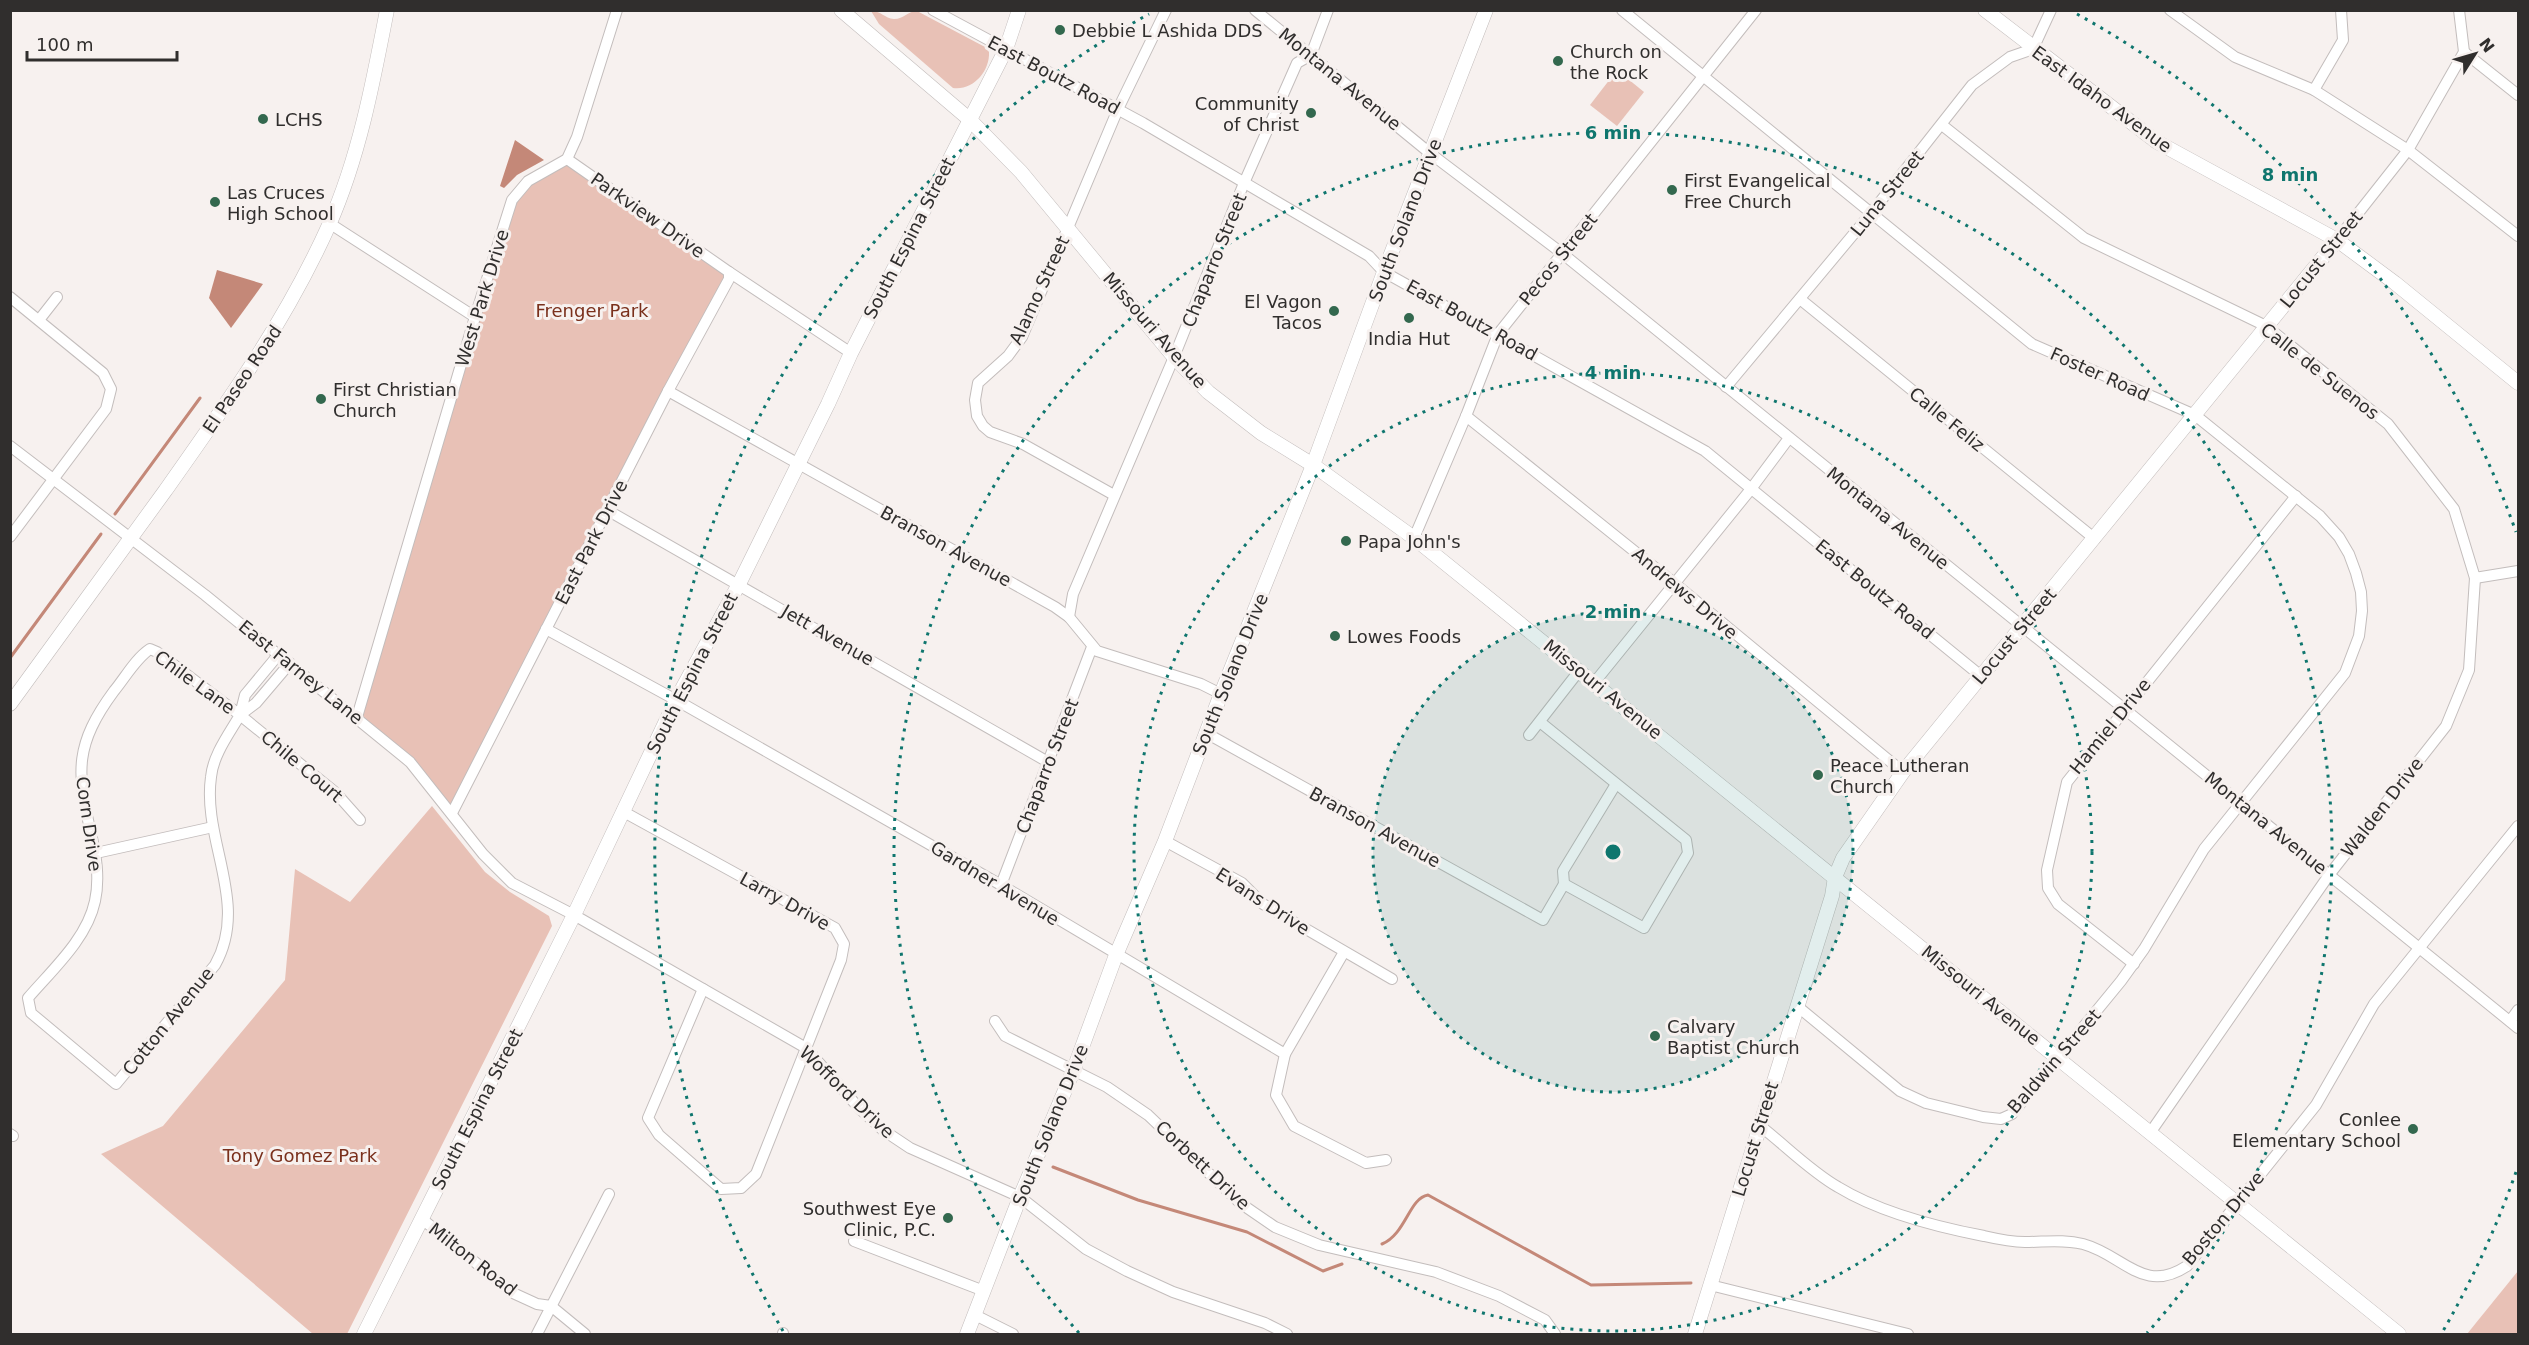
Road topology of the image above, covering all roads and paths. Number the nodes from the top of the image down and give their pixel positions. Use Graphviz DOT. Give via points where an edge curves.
graph roads {
  1 [pos="387,10"];
  2 [pos="617,10"];
  3 [pos="841,10"];
  4 [pos="933,10"];
  5 [pos="1019,10"];
  6 [pos="1166,10"];
  7 [pos="1255,10"];
  8 [pos="1328,10"];
  9 [pos="1486,10"];
  10 [pos="1622,10"];
  11 [pos="1756,10"];
  12 [pos="1985,10"];
  13 [pos="2051,10"];
  14 [pos="2170,10"];
  15 [pos="2341,10"];
  16 [pos="2459,10"];
  17 [pos="1006,48"];
  18 [pos="2033,49"];
  19 [pos="2464,52"];
  20 [pos="1311,55"];
  21 [pos="1704,75"];
  22 [pos="2314,90"];
  23 [pos="2518,95"];
  24 [pos="1118,109"];
  25 [pos="969,120"];
  26 [pos="1942,125"];
  27 [pos="2408,150"];
  28 [pos="1431,154"];
  29 [pos="567,159"];
  30 [pos="1244,183"];
  31 [pos="1872,212"];
  32 [pos="329,223"];
  33 [pos="1068,228"];
  34 [pos="2518,236"];
  35 [pos="2337,240"];
  36 [pos="1563,254"];
  37 [pos="729,272"];
  38 [pos="1384,272"];
  39 [pos="10,297"];
  40 [pos="57,297"];
  41 [pos="1800,299"];
  42 [pos="475,317"];
  43 [pos="39,320"];
  44 [pos="2266,326"];
  45 [pos="1498,334"];
  46 [pos="851,353"];
  47 [pos="1174,357"];
  48 [pos="2518,383"];
  49 [pos="1726,387"];
  50 [pos="668,391"];
  51 [pos="2194,415"];
  52 [pos="1466,416"];
  53 [pos="1789,438"];
  54 [pos="10,446"];
  55 [pos="798,464"];
  56 [pos="1313,465"];
  57 [pos="52,479"];
  58 [pos="1751,489"];
  59 [pos="1114,495"];
  60 [pos="2296,496"];
  61 [pos="607,510"];
  62 [pos="10,537"];
  63 [pos="131,538"];
  64 [pos="1414,538"];
  65 [pos="2094,539"];
  66 [pos="2518,571"];
  67 [pos="2475,578"];
  68 [pos="1674,583"];
  69 [pos="739,584"];
  70 [pos="1069,617"];
  71 [pos="2023,626"];
  72 [pos="546,629"];
  73 [pos="1092,647"];
  74 [pos="150,649"];
  75 [pos="279,654"];
  76 [pos="290,663"];
  77 [pos="1579,671"];
  78 [pos="1981,676"];
  79 [pos="1594,683"];
  80 [pos="1221,694"];
  81 [pos="676,699"];
  82 [pos="10,704"];
  83 [pos="2124,709"];
  84 [pos="240,715"];
  85 [pos="357,717"];
  86 [pos="1540,722"];
  87 [pos="1206,733"];
  88 [pos="1529,735"];
  89 [pos="1048,762"];
  90 [pos="1903,772"];
  91 [pos="1616,784"];
  92 [pos="2241,803"];
  93 [pos="622,811"];
  94 [pos="452,813"];
  95 [pos="360,820"];
  96 [pos="2518,826"];
  97 [pos="213,827"];
  98 [pos="1165,841"];
  99 [pos="96,853"];
  100 [pos="2329,875"];
  101 [pos="1835,877"];
  102 [pos="1564,884"];
  103 [pos="1001,885"];
  104 [pos="573,915"];
  105 [pos="2419,948"];
  106 [pos="1344,952"];
  107 [pos="1116,955"];
  108 [pos="2134,964"];
  109 [pos="1392,979"];
  110 [pos="703,989"];
  111 [pos="28,998"];
  112 [pos="1797,1006"];
  113 [pos="2518,1010"];
  114 [pos="995,1021"];
  115 [pos="2514,1025"];
  116 [pos="806,1048"];
  117 [pos="1285,1054"];
  118 [pos="2059,1058"];
  119 [pos="1074,1069"];
  120 [pos="1759,1125"];
  121 [pos="2150,1133"];
  122 [pos="1386,1160"];
  123 [pos="609,1194"];
  124 [pos="1020,1197"];
  125 [pos="2237,1203"];
  126 [pos="422,1219"];
  127 [pos="854,1241"];
  128 [pos="1710,1285"];
  129 [pos="984,1291"];
  130 [pos="551,1306"];
  131 [pos="975,1315"];
  132 [pos="364,1335"];
  133 [pos="537,1335"];
  134 [pos="585,1335"];
  135 [pos="968,1335"];
  136 [pos="1013,1335"];
  137 [pos="1287,1335"];
  138 [pos="1555,1335"];
  139 [pos="1695,1335"];
  140 [pos="1908,1335"];
  141 [pos="2399,1335"];
  1 -- 32 [label="street, El Paseo Road" via="360,134"];
  2 -- 29 [label="street"];
  3 -- 25 [label="street, Missouri Avenue"];
  4 -- 17 [label="street, East Boutz Road"];
  5 -- 17 [label="street, South Espina Street"];
  6 -- 24 [label="street, Alamo Street"];
  7 -- 20 [label="street, Montana Avenue"];
  8 -- 20 [label="street, Chaparro Street"];
  9 -- 28 [label="street, South Solano Drive"];
  10 -- 21 [label="street, Foster Road"];
  11 -- 21 [label="street, Pecos Street"];
  12 -- 18 [label="street, East Idaho Avenue"];
  13 -- 18 [label="street"];
  14 -- 22 [label="street" via="2235,57"];
  15 -- 22 [label="street" via="2343,40"];
  16 -- 19 [label="street"];
  17 -- 24 [label="street, East Boutz Road"];
  17 -- 25 [label="street, South Espina Street"];
  18 -- 26 [label="street, Luna Street" via="2010,57 1972,86"];
  18 -- 35 [label="street, East Idaho Avenue" via="2157,142"];
  19 -- 23 [label="street"];
  19 -- 27 [label="street, Locust Street"];
  20 -- 28 [label="street, Montana Avenue"];
  20 -- 30 [label="street, Chaparro Street" via="1297,63"];
  21 -- 31 [label="street, Foster Road"];
  21 -- 36 [label="street, Pecos Street"];
  22 -- 27 [label="street"];
  24 -- 30 [label="street, East Boutz Road"];
  24 -- 33 [label="street, Alamo Street"];
  25 -- 33 [label="street, Missouri Avenue" via="1021,171"];
  25 -- 46 [label="street, South Espina Street"];
  26 -- 31 [label="street, Luna Street"];
  26 -- 44 [label="street, Calle de Suenos" via="2084,238"];
  27 -- 34 [label="street"];
  27 -- 35 [label="street, Locust Street"];
  28 -- 36 [label="street, Montana Avenue"];
  28 -- 38 [label="street, South Solano Drive"];
  29 -- 37 [label="street, Parkview Drive"];
  29 -- 42 [label="street, West Park Drive" via="528,181 512,200"];
  30 -- 38 [label="street, East Boutz Road" via="1369,256"];
  30 -- 47 [label="street, Chaparro Street"];
  31 -- 41 [label="street, Luna Street"];
  31 -- 51 [label="street, Foster Road" via="2032,344"];
  32 -- 42 [label="street"];
  32 -- 63 [label="street, El Paseo Road" via="262,352"];
  33 -- 47 [label="street, Missouri Avenue"];
  33 -- 59 [label="street, Alamo Street" via="1022,337 1008,356 978,383 975,409 990,432 1023,444"];
  35 -- 44 [label="street, Locust Street"];
  35 -- 48 [label="street, East Idaho Avenue"];
  36 -- 45 [label="street, Pecos Street"];
  36 -- 49 [label="street, Montana Avenue"];
  37 -- 46 [label="street, Parkview Drive"];
  37 -- 50 [label="street, East Park Drive" via="729,279"];
  38 -- 45 [label="street, East Boutz Road"];
  38 -- 56 [label="street, South Solano Drive"];
  39 -- 43 [label="street"];
  40 -- 43 [label="street"];
  41 -- 49 [label="street, Luna Street"];
  41 -- 65 [label="street, Calle Feliz"];
  42 -- 85 [label="street, West Park Drive"];
  43 -- 57 [label="street" via="103,373 111,389 106,409"];
  44 -- 51 [label="street, Locust Street"];
  44 -- 67 [label="street, Calle de Suenos" via="2388,424 2454,509"];
  45 -- 52 [label="street, Pecos Street"];
  45 -- 58 [label="street, East Boutz Road" via="1705,451"];
  46 -- 55 [label="street, South Espina Street"];
  47 -- 56 [label="street, Missouri Avenue" via="1238,416"];
  47 -- 59 [label="street, Chaparro Street"];
  49 -- 53 [label="street, Montana Avenue"];
  50 -- 55 [label="street, Branson Avenue"];
  50 -- 61 [label="street, East Park Drive"];
  51 -- 60 [label="street, Foster Road"];
  51 -- 65 [label="street, Locust Street"];
  52 -- 64 [label="street, Pecos Street"];
  52 -- 68 [label="street, Andrews Drive"];
  53 -- 58 [label="street"];
  53 -- 71 [label="street, Montana Avenue"];
  54 -- 57 [label="street, East Farney Lane"];
  55 -- 69 [label="street, South Espina Street"];
  55 -- 70 [label="street, Branson Avenue"];
  56 -- 64 [label="street, Missouri Avenue"];
  56 -- 80 [label="street, South Solano Drive"];
  57 -- 62 [label="street"];
  57 -- 63 [label="street, East Farney Lane"];
  58 -- 68 [label="street"];
  58 -- 78 [label="street, East Boutz Road"];
  59 -- 70 [label="street, Chaparro Street" via="1073,594"];
  60 -- 83 [label="street, Hamiel Drive"];
  60 -- 92 [label="street, Foster Road" via="2327,522 2349,554 2361,592 2361,628 2352,660 2340,679"];
  61 -- 69 [label="street, Jett Avenue"];
  61 -- 72 [label="street, East Park Drive"];
  63 -- 75 [label="street, East Farney Lane"];
  63 -- 82 [label="street, El Paseo Road"];
  64 -- 77 [label="street, Missouri Avenue"];
  65 -- 71 [label="street, Locust Street"];
  66 -- 67 [label="street"];
  67 -- 100 [label="street, Walden Drive" via="2469,670 2446,726"];
  68 -- 79 [label="street"];
  68 -- 90 [label="street, Andrews Drive"];
  69 -- 81 [label="street, South Espina Street"];
  69 -- 89 [label="street, Jett Avenue"];
  70 -- 73 [label="street, Branson Avenue"];
  71 -- 78 [label="street, Locust Street"];
  71 -- 83 [label="street, Montana Avenue"];
  72 -- 81 [label="street, Gardner Avenue"];
  72 -- 94 [label="street, East Park Drive"];
  73 -- 80 [label="street, Branson Avenue" via="1105,656 1201,684"];
  73 -- 89 [label="street, Chaparro Street"];
  74 -- 84 [label="street, Chile Lane"];
  74 -- 99 [label="street, Corn Drive" via="100,710 83,746 82,790"];
  75 -- 76 [label="street, East Farney Lane"];
  75 -- 84 [label="street, Cotton Avenue" via="245,695"];
  76 -- 84 [label="street, Cotton Avenue" via="256,703"];
  76 -- 85 [label="street, East Farney Lane"];
  77 -- 79 [label="street, Missouri Avenue"];
  77 -- 86 [label="street"];
  78 -- 90 [label="street, Locust Street"];
  79 -- 101 [label="street, Missouri Avenue"];
  80 -- 87 [label="street, South Solano Drive"];
  81 -- 93 [label="street, South Espina Street"];
  81 -- 103 [label="street, Gardner Avenue"];
  83 -- 92 [label="street, Montana Avenue"];
  83 -- 108 [label="street, Hamiel Drive" via="2068,779 2046,876 2058,904"];
  84 -- 95 [label="street, Chile Court" via="336,793"];
  84 -- 97 [label="street, Cotton Avenue" via="211,774"];
  85 -- 94 [label="street, East Farney Lane" via="410,762"];
  86 -- 88 [label="street"];
  86 -- 91 [label="street"];
  87 -- 98 [label="street, South Solano Drive"];
  87 -- 102 [label="street, Branson Avenue" via="1543,920"];
  89 -- 103 [label="street, Chaparro Street"];
  90 -- 101 [label="street, Locust Street" via="1843,858"];
  91 -- 102 [label="street" via="1563,871"];
  91 -- 102 [label="street" via="1686,840 1688,853 1644,928"];
  92 -- 100 [label="street, Montana Avenue"];
  92 -- 108 [label="street, Baldwin Street" via="2204,849"];
  93 -- 104 [label="street, South Espina Street"];
  93 -- 116 [label="street, Larry Drive" via="835,928 844,944 841,960"];
  94 -- 104 [label="street, East Farney Lane" via="483,854 512,883"];
  96 -- 105 [label="street, Boston Drive"];
  97 -- 99 [label="street"];
  97 -- 111 [label="street, Cotton Avenue" via="230,916 222,951 203,981 116,1084 31,1013"];
  98 -- 106 [label="street, Evans Drive" via="1242,884 1263,904"];
  98 -- 107 [label="street, South Solano Drive"];
  99 -- 111 [label="street, Corn Drive" via="97,891 89,920"];
  100 -- 105 [label="street, Montana Avenue"];
  100 -- 121 [label="street, Walden Drive"];
  101 -- 112 [label="street, Locust Street"];
  101 -- 118 [label="street, Missouri Avenue"];
  103 -- 107 [label="street, Gardner Avenue"];
  104 -- 110 [label="street, Wofford Drive"];
  104 -- 126 [label="street, South Espina Street"];
  105 -- 115 [label="street, Montana Avenue"];
  105 -- 125 [label="street, Boston Drive" via="2374,1004 2316,1105"];
  106 -- 109 [label="street, Evans Drive"];
  106 -- 117 [label="street"];
  107 -- 117 [label="street, Gardner Avenue"];
  107 -- 119 [label="street, South Solano Drive"];
  108 -- 118 [label="street, Baldwin Street"];
  110 -- 116 [label="street, Wofford Drive"];
  110 -- 116 [label="street, Larry Drive" via="648,1118 659,1135 721,1189 741,1188 756,1174"];
  112 -- 118 [label="street, Baldwin Street" via="1900,1091 1926,1104 1983,1117 2001,1119 2012,1114"];
  112 -- 120 [label="street, Locust Street"];
  113 -- 115 [label="street"];
  114 -- 119 [label="street, Corbett Drive" via="1005,1036"];
  116 -- 124 [label="street, Wofford Drive" via="883,1130 910,1148"];
  117 -- 122 [label="street" via="1276,1095 1294,1126 1366,1163"];
  118 -- 121 [label="street, Missouri Avenue"];
  119 -- 124 [label="street, South Solano Drive"];
  119 -- 138 [label="street, Corbett Drive" via="1148,1115 1240,1203 1275,1227 1319,1245 1436,1272 1489,1292 1545,1320"];
  120 -- 125 [label="street, Boston Drive" via="1836,1186 1866,1202 1984,1236 2084,1244 2133,1271 2156,1277 2187,1266"];
  120 -- 128 [label="street, Locust Street"];
  121 -- 125 [label="street, Missouri Avenue"];
  123 -- 130 [label="street"];
  124 -- 129 [label="street, South Solano Drive"];
  124 -- 137 [label="street, Wofford Drive" via="1086,1249 1127,1271"];
  125 -- 141 [label="street, Missouri Avenue"];
  126 -- 130 [label="street, Milton Road" via="513,1293"];
  126 -- 132 [label="street, South Espina Street"];
  127 -- 129 [label="street"];
  128 -- 139 [label="street, Locust Street"];
  128 -- 140 [label="street"];
  129 -- 131 [label="street, South Solano Drive"];
  130 -- 133 [label="street"];
  130 -- 134 [label="street, Milton Road"];
  131 -- 135 [label="street, South Solano Drive"];
  131 -- 136 [label="street"];
}
